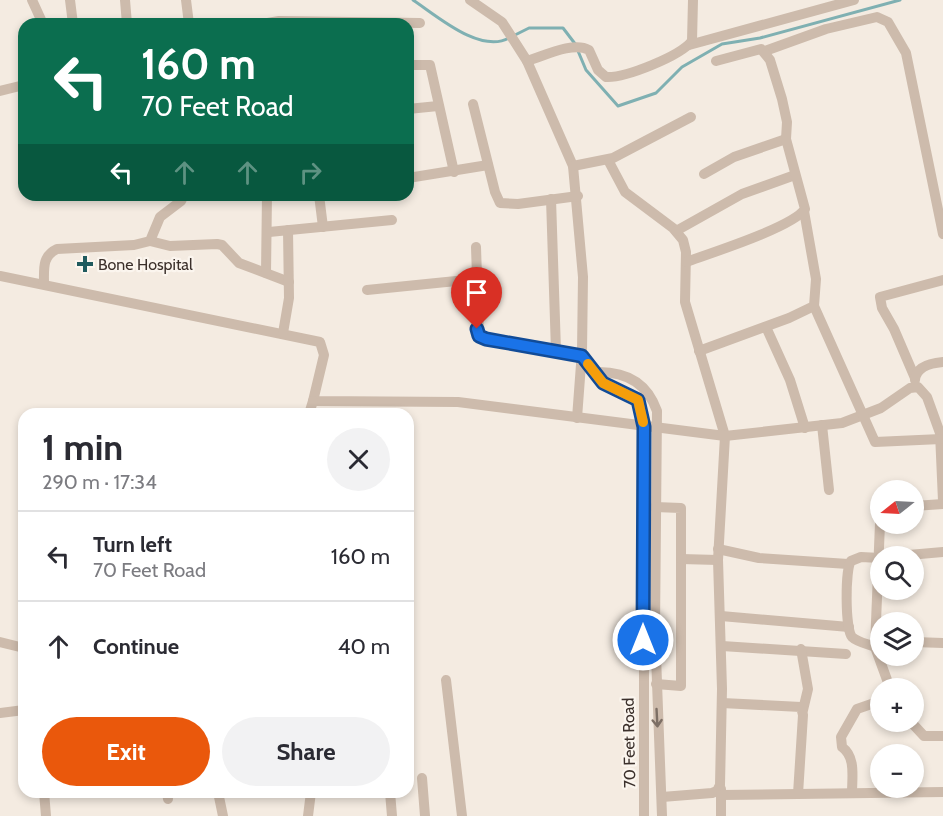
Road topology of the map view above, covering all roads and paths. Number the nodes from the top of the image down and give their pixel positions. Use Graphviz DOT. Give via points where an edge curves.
graph roads {
  1 [pos="32,0"];
  2 [pos="70,0"];
  3 [pos="125,0"];
  4 [pos="186,0"];
  5 [pos="470,0"];
  6 [pos="693,0"];
  7 [pos="854,0"];
  8 [pos="40,18"];
  9 [pos="72,18"];
  10 [pos="126,18"];
  11 [pos="188,18"];
  12 [pos="414,23"];
  13 [pos="420,23"];
  14 [pos="689,45"];
  15 [pos="765,51"];
  16 [pos="527,61"];
  17 [pos="716,61"];
  18 [pos="414,65"];
  19 [pos="18,86"];
  20 [pos="0,91"];
  21 [pos="473,104"];
  22 [pos="438,106"];
  23 [pos="414,108"];
  24 [pos="691,117"];
  25 [pos="786,139"];
  26 [pos="608,160"];
  27 [pos="488,165"];
  28 [pos="573,166"];
  29 [pos="454,172"];
  30 [pos="704,174"];
  31 [pos="795,175"];
  32 [pos="414,177"];
  33 [pos="578,196"];
  34 [pos="550,199"];
  35 [pos="181,201"];
  36 [pos="267,201"];
  37 [pos="320,201"];
  38 [pos="804,211"];
  39 [pos="392,219"];
  40 [pos="323,227"];
  41 [pos="288,230"];
  42 [pos="676,231"];
  43 [pos="269,232"];
  44 [pos="943,234"];
  45 [pos="150,241"];
  46 [pos="476,247"];
  47 [pos="686,262"];
  48 [pos="266,273"];
  49 [pos="0,276"];
  50 [pos="476,279"];
  51 [pos="943,280"];
  52 [pos="289,282"];
  53 [pos="44,284"];
  54 [pos="367,290"];
  55 [pos="814,306"];
  56 [pos="766,327"];
  57 [pos="284,333"];
  58 [pos="556,351"];
  59 [pos="699,351"];
  60 [pos="582,356"];
  61 [pos="943,362"];
  62 [pos="595,372"];
  63 [pos="915,382"];
  64 [pos="313,401"];
  65 [pos="311,408"];
  66 [pos="864,415"];
  67 [pos="577,418"];
  68 [pos="822,425"];
  69 [pos="644,427"];
  70 [pos="656,428"];
  71 [pos="805,428"];
  72 [pos="725,436"];
  73 [pos="941,439"];
  74 [pos="829,490"];
  75 [pos="943,502"];
  76 [pos="924,505"];
  77 [pos="655,507"];
  78 [pos="943,552"];
  79 [pos="718,554"];
  80 [pos="924,554"];
  81 [pos="870,558"];
  82 [pos="681,559"];
  83 [pos="848,564"];
  84 [pos="721,616"];
  85 [pos="849,627"];
  86 [pos="0,642"];
  87 [pos="870,642"];
  88 [pos="924,642"];
  89 [pos="943,643"];
  90 [pos="18,646"];
  91 [pos="722,646"];
  92 [pos="801,650"];
  93 [pos="846,654"];
  94 [pos="446,680"];
  95 [pos="656,684"];
  96 [pos="722,704"];
  97 [pos="870,704"];
  98 [pos="18,710"];
  99 [pos="803,710"];
  100 [pos="0,712"];
  101 [pos="920,732"];
  102 [pos="943,736"];
  103 [pos="422,778"];
  104 [pos="721,790"];
  105 [pos="943,792"];
  106 [pos="798,794"];
  107 [pos="852,794"];
  108 [pos="662,797"];
  109 [pos="44,798"];
  110 [pos="219,798"];
  111 [pos="310,798"];
  112 [pos="390,798"];
  113 [pos="46,816"];
  114 [pos="223,816"];
  115 [pos="308,816"];
  116 [pos="392,816"];
  117 [pos="425,816"];
  118 [pos="462,816"];
  119 [pos="644,816"];
  120 [pos="662,816"];
  121 [pos="721,816"];
  1 -- 8 [label="street"];
  2 -- 9 [label="street"];
  3 -- 10 [label="street"];
  4 -- 11 [label="street"];
  5 -- 16 [label="street" via="502,22"];
  6 -- 14 [label="street" via="694,36"];
  7 -- 14 [label="street"];
  12 -- 13 [label="street"];
  14 -- 16 [label="street" via="646,67 612,77 598,70 590,50 584,47"];
  15 -- 17 [label="street"];
  15 -- 25 [label="street" via="785,112"];
  15 -- 44 [label="street" via="826,29 877,17 888,22 906,53"];
  16 -- 28 [label="street"];
  18 -- 22 [label="street" via="430,65"];
  19 -- 20 [label="street"];
  21 -- 27 [label="street"];
  22 -- 23 [label="street"];
  22 -- 29 [label="street"];
  24 -- 26 [label="street"];
  25 -- 30 [label="street" via="735,157"];
  25 -- 31 [label="street"];
  26 -- 28 [label="street"];
  26 -- 42 [label="street" via="624,192"];
  27 -- 29 [label="street"];
  27 -- 34 [label="street" via="500,203"];
  28 -- 33 [label="street"];
  29 -- 32 [label="street"];
  31 -- 38 [label="street"];
  31 -- 42 [label="street" via="742,194"];
  33 -- 34 [label="street"];
  33 -- 60 [label="street"];
  34 -- 58 [label="street"];
  35 -- 45 [label="street" via="160,217"];
  36 -- 43 [label="street"];
  37 -- 40 [label="street"];
  38 -- 47 [label="street" via="765,232"];
  38 -- 55 [label="street" via="816,279"];
  39 -- 40 [label="street"];
  40 -- 41 [label="street"];
  41 -- 43 [label="street"];
  41 -- 52 [label="street"];
  42 -- 47 [label="street" via="685,246"];
  43 -- 48 [label="street"];
  45 -- 48 [label="street" via="170,246 217,243 239,263"];
  45 -- 53 [label="street" via="49,252"];
  46 -- 50 [label="street"];
  47 -- 59 [label="street" via="685,303"];
  48 -- 52 [label="street"];
  49 -- 53 [label="street"];
  50 -- 54 [label="street"];
  50 -- 58 [label="street" via="479,336"];
  51 -- 63 [label="street" via="880,297"];
  52 -- 57 [label="street"];
  53 -- 57 [label="street"];
  55 -- 56 [label="street"];
  55 -- 66 [label="street"];
  56 -- 59 [label="street"];
  56 -- 71 [label="street" via="790,380"];
  57 -- 64 [label="street" via="320,342 324,348"];
  58 -- 60 [label="street"];
  59 -- 72 [label="street"];
  60 -- 62 [label="street"];
  60 -- 67 [label="street"];
  61 -- 63 [label="street" via="922,368"];
  62 -- 69 [label="street, 70 Feet Road" via="603,383 638,400"];
  62 -- 70 [label="street, 70 Feet Road" via="618,373 643,385 657,411"];
  63 -- 66 [label="street"];
  63 -- 73 [label="street" via="927,397"];
  64 -- 65 [label="street"];
  64 -- 67 [label="street" via="458,402"];
  66 -- 68 [label="street"];
  66 -- 73 [label="street" via="875,442"];
  67 -- 69 [label="street"];
  68 -- 71 [label="street"];
  68 -- 74 [label="street"];
  69 -- 70 [label="street"];
  69 -- 119 [label="street, 70 Feet Road"];
  70 -- 72 [label="street"];
  70 -- 77 [label="street, 70 Feet Road"];
  71 -- 72 [label="street"];
  72 -- 79 [label="street"];
  73 -- 75 [label="street"];
  75 -- 76 [label="street"];
  77 -- 82 [label="street" via="681,508"];
  77 -- 95 [label="street, 70 Feet Road"];
  78 -- 80 [label="street"];
  79 -- 82 [label="street"];
  79 -- 83 [label="street"];
  79 -- 84 [label="street"];
  81 -- 83 [label="street" via="861,557"];
  82 -- 95 [label="street" via="681,686"];
  83 -- 85 [label="street"];
  84 -- 85 [label="street"];
  84 -- 91 [label="street"];
  85 -- 87 [label="street" via="853,638"];
  86 -- 90 [label="street"];
  88 -- 89 [label="street"];
  91 -- 92 [label="street"];
  91 -- 96 [label="street"];
  92 -- 93 [label="street"];
  92 -- 99 [label="street" via="808,689"];
  94 -- 118 [label="street"];
  95 -- 108 [label="street, 70 Feet Road, one-way"];
  96 -- 99 [label="street" via="797,706"];
  96 -- 104 [label="street"];
  97 -- 107 [label="street" via="857,709 841,737 840,743 851,759"];
  98 -- 100 [label="street"];
  99 -- 106 [label="street"];
  101 -- 102 [label="street" via="924,736"];
  103 -- 117 [label="street"];
  104 -- 106 [label="street"];
  104 -- 108 [label="street"];
  104 -- 121 [label="street"];
  105 -- 107 [label="street"];
  106 -- 107 [label="street"];
  108 -- 120 [label="street, 70 Feet Road"];
  109 -- 113 [label="street"];
  110 -- 114 [label="street"];
  111 -- 115 [label="street"];
  112 -- 116 [label="street"];
}
